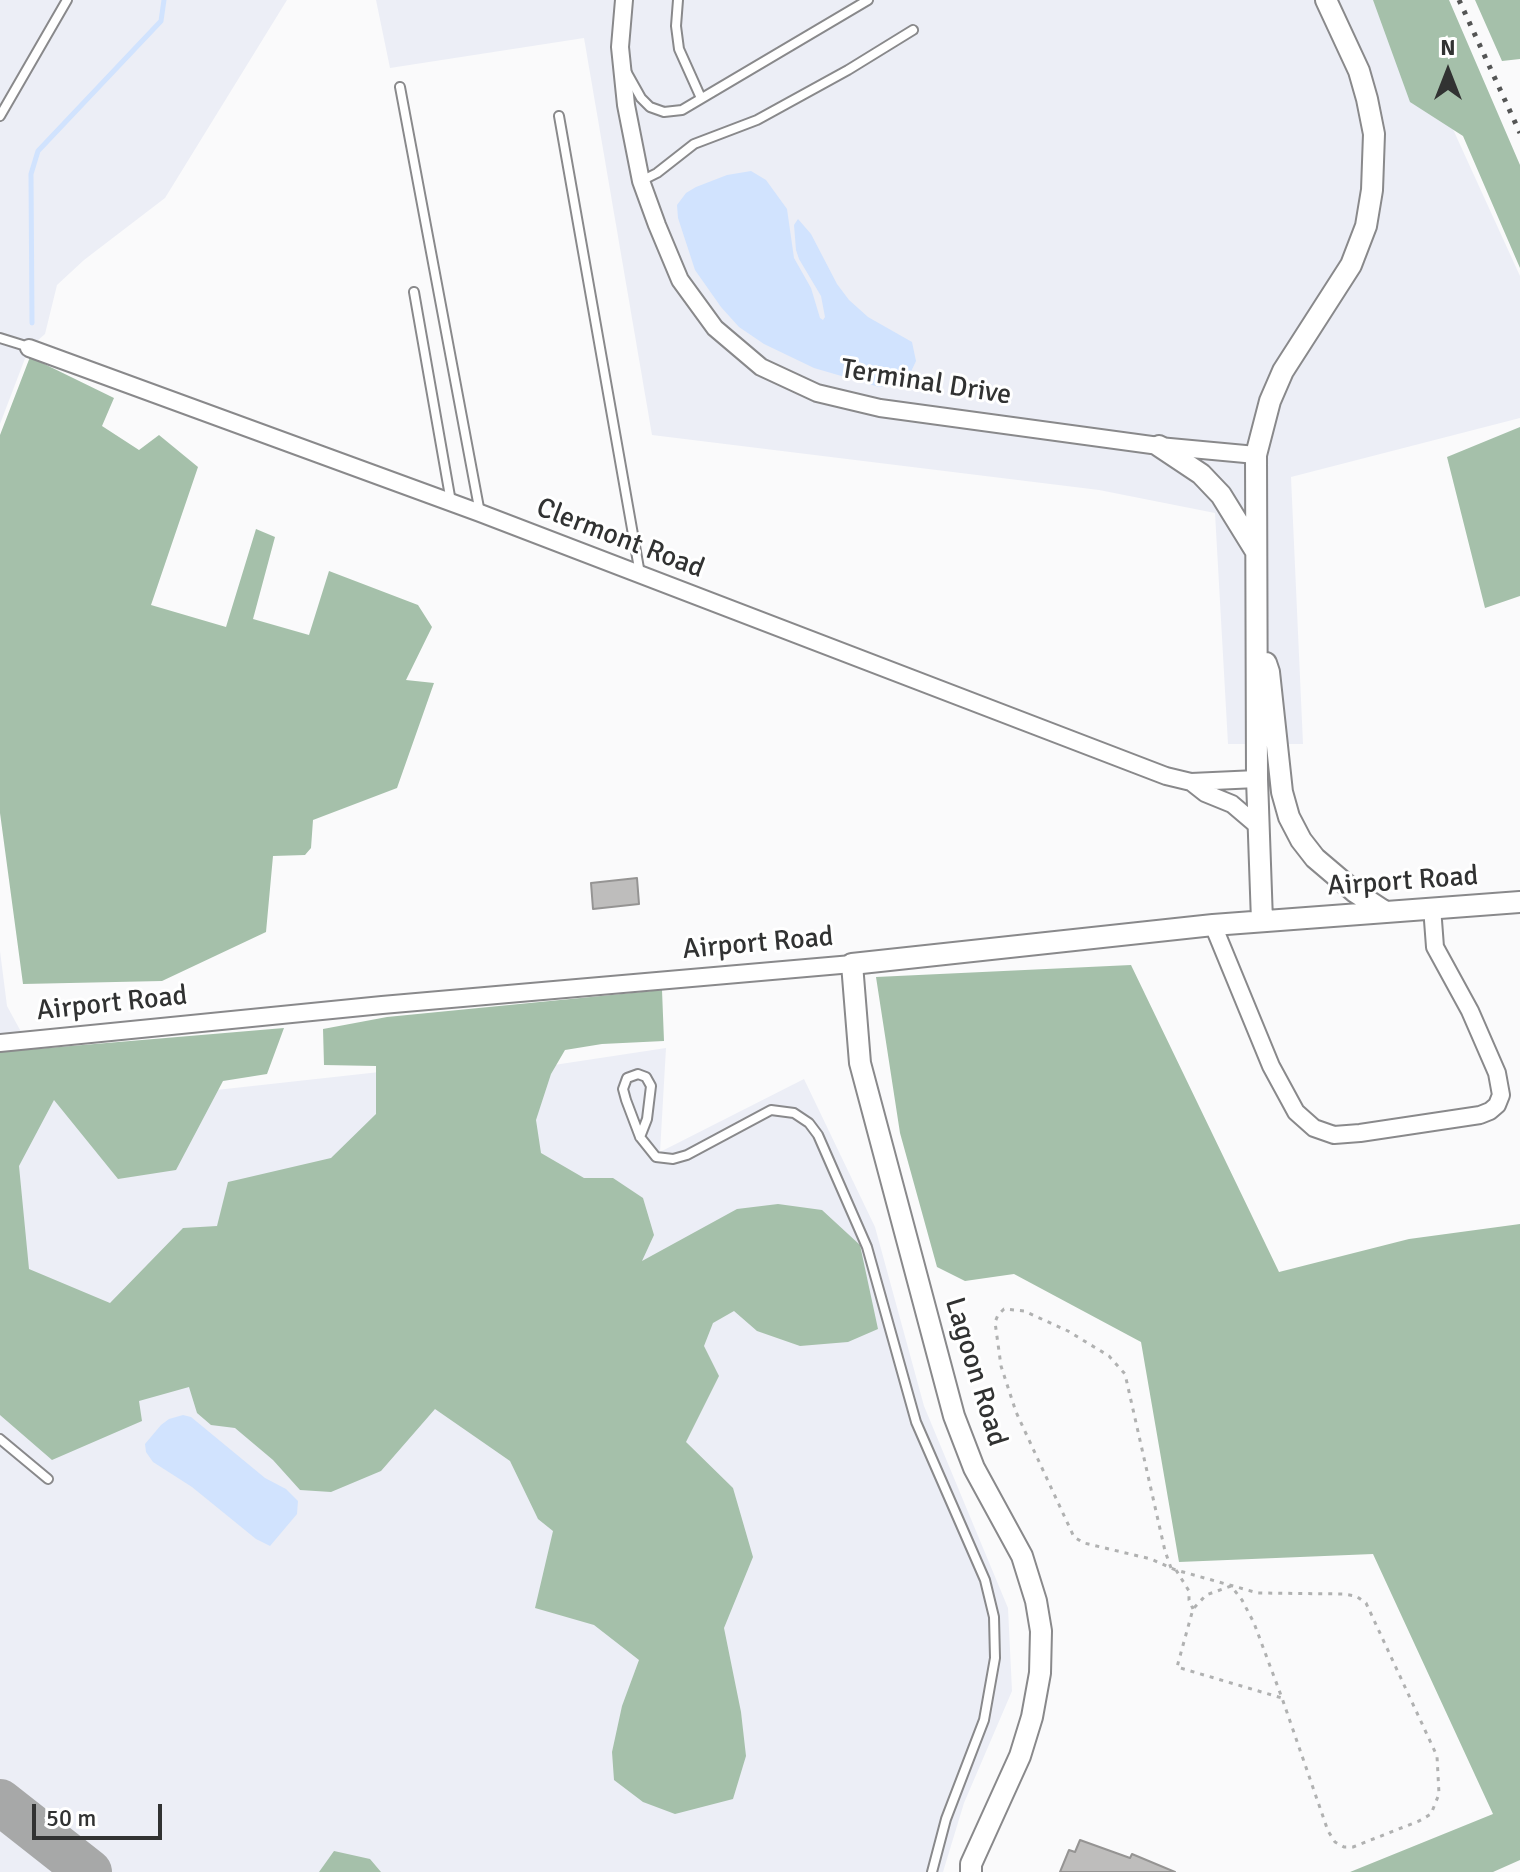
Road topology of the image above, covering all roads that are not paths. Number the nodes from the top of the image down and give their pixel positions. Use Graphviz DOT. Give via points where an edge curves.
graph roads {
  1 [pos="67,0"];
  2 [pos="624,0"];
  3 [pos="678,0"];
  4 [pos="868,0"];
  5 [pos="1326,0"];
  6 [pos="913,30"];
  7 [pos="623,66"];
  8 [pos="400,87"];
  9 [pos="701,98"];
  10 [pos="0,116"];
  11 [pos="559,116"];
  12 [pos="641,181"];
  13 [pos="414,292"];
  14 [pos="0,338"];
  15 [pos="29,348"];
  16 [pos="1159,446"];
  17 [pos="1256,455"];
  18 [pos="451,503"];
  19 [pos="480,513"];
  20 [pos="1255,551"];
  21 [pos="640,575"];
  22 [pos="1256,642"];
  23 [pos="1257,779"];
  24 [pos="1191,782"];
  25 [pos="1259,827"];
  26 [pos="1520,902"];
  27 [pos="1432,907"];
  28 [pos="1384,911"];
  29 [pos="1262,921"];
  30 [pos="1213,925"];
  31 [pos="852,964"];
  32 [pos="0,1043"];
  33 [pos="640,1137"];
  34 [pos="0,1439"];
  35 [pos="48,1479"];
  36 [pos="932,1872"];
  37 [pos="971,1872"];
  1 -- 10 [label="lane"];
  2 -- 7 [label="street, Terminal Drive"];
  3 -- 9 [label="lane" via="679,49"];
  4 -- 9 [label="lane"];
  5 -- 17 [label="street" via="1367,99 1374,134 1372,190 1351,265 1283,371"];
  6 -- 12 [label="lane" via="757,120 694,144"];
  7 -- 9 [label="lane" via="641,98 656,111 682,110"];
  7 -- 12 [label="street, Terminal Drive"];
  8 -- 19 [label="lane"];
  11 -- 21 [label="lane"];
  12 -- 16 [label="street, Terminal Drive" via="680,280 715,328 761,367 817,393 880,408"];
  13 -- 18 [label="lane"];
  14 -- 15 [label="lane"];
  15 -- 18 [label="street, Clermont Road"];
  16 -- 17 [label="street, Terminal Drive"];
  16 -- 20 [label="street" via="1201,474 1221,495"];
  17 -- 20 [label="street"];
  18 -- 19 [label="street, Clermont Road"];
  19 -- 21 [label="street, Clermont Road"];
  20 -- 22 [label="street"];
  21 -- 24 [label="street, Clermont Road"];
  22 -- 23 [label="street"];
  22 -- 28 [label="street" via="1269,672 1289,817 1315,858"];
  23 -- 24 [label="street, Clermont Road"];
  23 -- 25 [label="street"];
  24 -- 25 [label="street, Clermont Road" via="1232,804"];
  25 -- 29 [label="street"];
  26 -- 27 [label="street, Airport Road"];
  27 -- 28 [label="street, Airport Road"];
  27 -- 30 [label="street" via="1435,947 1492,1060 1501,1095 1497,1105 1480,1115 1360,1133 1334,1135 1314,1128 1296,1112 1271,1066"];
  28 -- 29 [label="street, Airport Road"];
  29 -- 30 [label="street, Airport Road"];
  30 -- 31 [label="street, Airport Road"];
  31 -- 32 [label="street, Airport Road"];
  31 -- 37 [label="street, Lagoon Road" via="860,1063 954,1416 974,1468 1022,1556 1041,1631 1032,1717"];
  33 -- 33 [label="lane" via="623,1089 627,1078 638,1074 651,1086"];
  33 -- 36 [label="lane" via="656,1157 673,1159 771,1110 794,1113 818,1135 867,1247 916,1422 985,1580 994,1617 995,1658 984,1720"];
  34 -- 35 [label="lane"];
}
